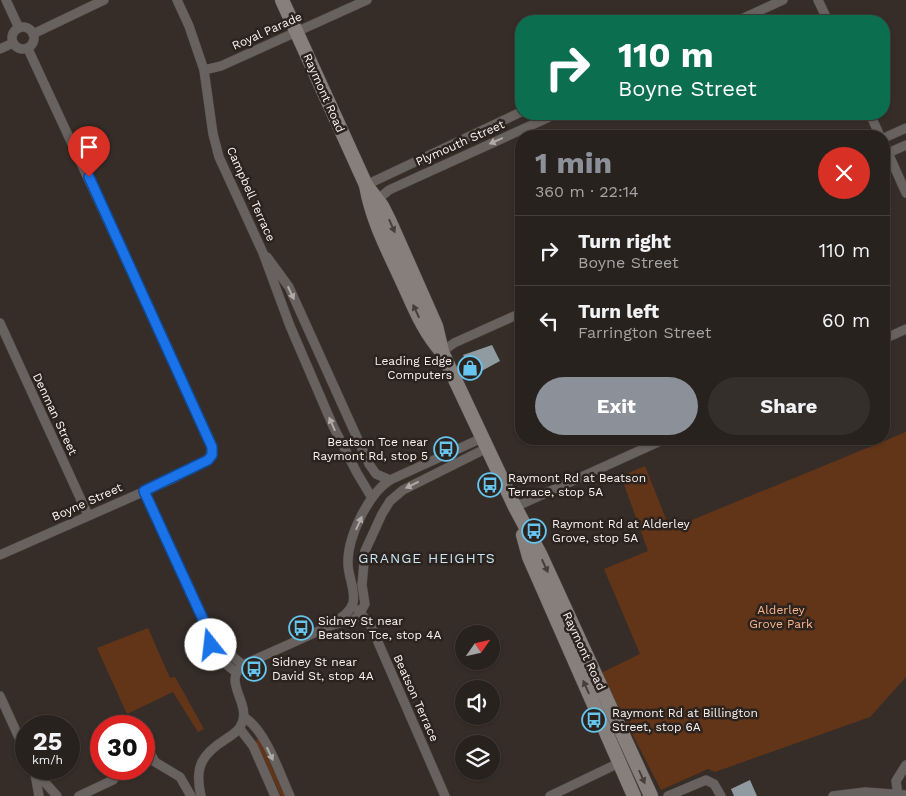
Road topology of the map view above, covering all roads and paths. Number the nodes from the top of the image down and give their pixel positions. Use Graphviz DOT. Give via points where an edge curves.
graph roads {
  1 [pos="6,0"];
  2 [pos="104,0"];
  3 [pos="177,0"];
  4 [pos="282,0"];
  5 [pos="367,0"];
  6 [pos="783,0"];
  7 [pos="818,0"];
  8 [pos="750,15"];
  9 [pos="825,15"];
  10 [pos="19,28"];
  11 [pos="297,32"];
  12 [pos="33,34"];
  13 [pos="13,43"];
  14 [pos="0,49"];
  15 [pos="28,49"];
  16 [pos="204,70"];
  17 [pos="515,115"];
  18 [pos="543,120"];
  19 [pos="906,128"];
  20 [pos="521,130"];
  21 [pos="515,133"];
  22 [pos="890,142"];
  23 [pos="906,145"];
  24 [pos="890,146"];
  25 [pos="890,157"];
  26 [pos="366,185"];
  27 [pos="906,193"];
  28 [pos="377,200"];
  29 [pos="264,253"];
  30 [pos="515,316"];
  31 [pos="0,323"];
  32 [pos="906,328"];
  33 [pos="890,336"];
  34 [pos="442,352"];
  35 [pos="484,443"];
  36 [pos="652,445"];
  37 [pos="368,462"];
  38 [pos="426,465"];
  39 [pos="356,471"];
  40 [pos="431,476"];
  41 [pos="390,480"];
  42 [pos="144,491"];
  43 [pos="372,498"];
  44 [pos="515,507"];
  45 [pos="88,515"];
  46 [pos="0,555"];
  47 [pos="352,605"];
  48 [pos="361,613"];
  49 [pos="332,625"];
  50 [pos="208,630"];
  51 [pos="243,666"];
  52 [pos="236,672"];
  53 [pos="0,696"];
  54 [pos="244,717"];
  55 [pos="15,729"];
  56 [pos="240,729"];
  57 [pos="633,756"];
  58 [pos="155,762"];
  59 [pos="619,763"];
  60 [pos="906,765"];
  61 [pos="36,780"];
  62 [pos="42,780"];
  63 [pos="113,780"];
  64 [pos="901,795"];
  65 [pos="39,796"];
  66 [pos="57,796"];
  67 [pos="79,796"];
  68 [pos="191,796"];
  69 [pos="201,796"];
  70 [pos="275,796"];
  71 [pos="290,796"];
  72 [pos="445,796"];
  73 [pos="550,796"];
  74 [pos="634,796"];
  75 [pos="651,796"];
  76 [pos="668,796"];
  77 [pos="721,796"];
  78 [pos="833,796"];
  1 -- 10 [label="street"];
  2 -- 12 [label="street"];
  3 -- 16 [label="street, Campbell Terrace"];
  4 -- 11 [label="main road, Raymont Road"];
  5 -- 11 [label="street, Royal Parade"];
  6 -- 8 [label="street"];
  7 -- 9 [label="street"];
  10 -- 12 [label="street" via="27,28"];
  10 -- 13 [label="street" via="13,34"];
  11 -- 16 [label="street, Royal Parade" via="221,66"];
  11 -- 26 [label="main road, Raymont Road"];
  12 -- 15 [label="street" via="34,42"];
  13 -- 14 [label="street"];
  13 -- 15 [label="street" via="20,49"];
  15 -- 42 [label="street, Boyne Street" via="210,441 210,458"];
  16 -- 29 [label="street, Campbell Terrace" via="218,152"];
  17 -- 26 [label="street, Plymouth Street"];
  18 -- 20 [label="street, Plymouth Street, one-way"];
  19 -- 22 [label="street"];
  21 -- 28 [label="street, Plymouth Street, one-way" via="389,190"];
  23 -- 24 [label="street"];
  25 -- 27 [label="street"];
  26 -- 28 [label="main road, Raymont Road"];
  34 -- 26 [label="main road, Raymont Road, one-way" via="426,332 377,228"];
  28 -- 34 [label="main road, Raymont Road, one-way" via="436,326"];
  29 -- 37 [label="street, Campbell Terrace, one-way" via="289,287"];
  39 -- 29 [label="street, Campbell Terrace, one-way" via="338,438 290,326"];
  30 -- 34 [label="street"];
  31 -- 45 [label="street, Denman Street"];
  32 -- 33 [label="street"];
  34 -- 35 [label="main road, Raymont Road"];
  35 -- 38 [label="street"];
  35 -- 40 [label="street"];
  35 -- 44 [label="main road, Raymont Road"];
  36 -- 44 [label="street"];
  37 -- 39 [label="street"];
  37 -- 41 [label="street, Campbell Terrace" via="375,472"];
  38 -- 40 [label="street"];
  38 -- 41 [label="street"];
  39 -- 43 [label="street, Campbell Terrace"];
  40 -- 48 [label="street, one-way" via="396,494 382,514 364,555 362,585 365,604"];
  41 -- 43 [label="street"];
  42 -- 45 [label="street, Boyne Street"];
  42 -- 50 [label="street"];
  47 -- 43 [label="street, one-way" via="354,596 349,553 357,527"];
  44 -- 57 [label="main road, Raymont Road, one-way"];
  59 -- 44 [label="main road, Raymont Road, one-way" via="529,557"];
  45 -- 46 [label="street, Boyne Street"];
  47 -- 48 [label="street, Beatson Terrace"];
  47 -- 49 [label="street"];
  48 -- 49 [label="street" via="352,620"];
  48 -- 72 [label="street, Beatson Terrace" via="372,629"];
  49 -- 51 [label="street"];
  50 -- 51 [label="street"];
  50 -- 52 [label="street" via="214,651"];
  51 -- 52 [label="street"];
  52 -- 54 [label="street" via="234,683"];
  53 -- 55 [label="street"];
  54 -- 56 [label="street"];
  54 -- 71 [label="street, one-way" via="261,735"];
  56 -- 69 [label="street" via="203,759 198,777"];
  56 -- 70 [label="street" via="253,746"];
  57 -- 59 [label="main road"];
  57 -- 75 [label="main road, Raymont Road, one-way"];
  58 -- 68 [label="street" via="180,777"];
  59 -- 73 [label="street"];
  59 -- 74 [label="main road, Raymont Road"];
  60 -- 64 [label="street" via="897,778"];
  61 -- 65 [label="street"];
  62 -- 66 [label="street"];
  63 -- 67 [label="street"];
  64 -- 78 [label="street" via="865,792"];
  76 -- 77 [label="street" via="706,780 714,784"];
}
